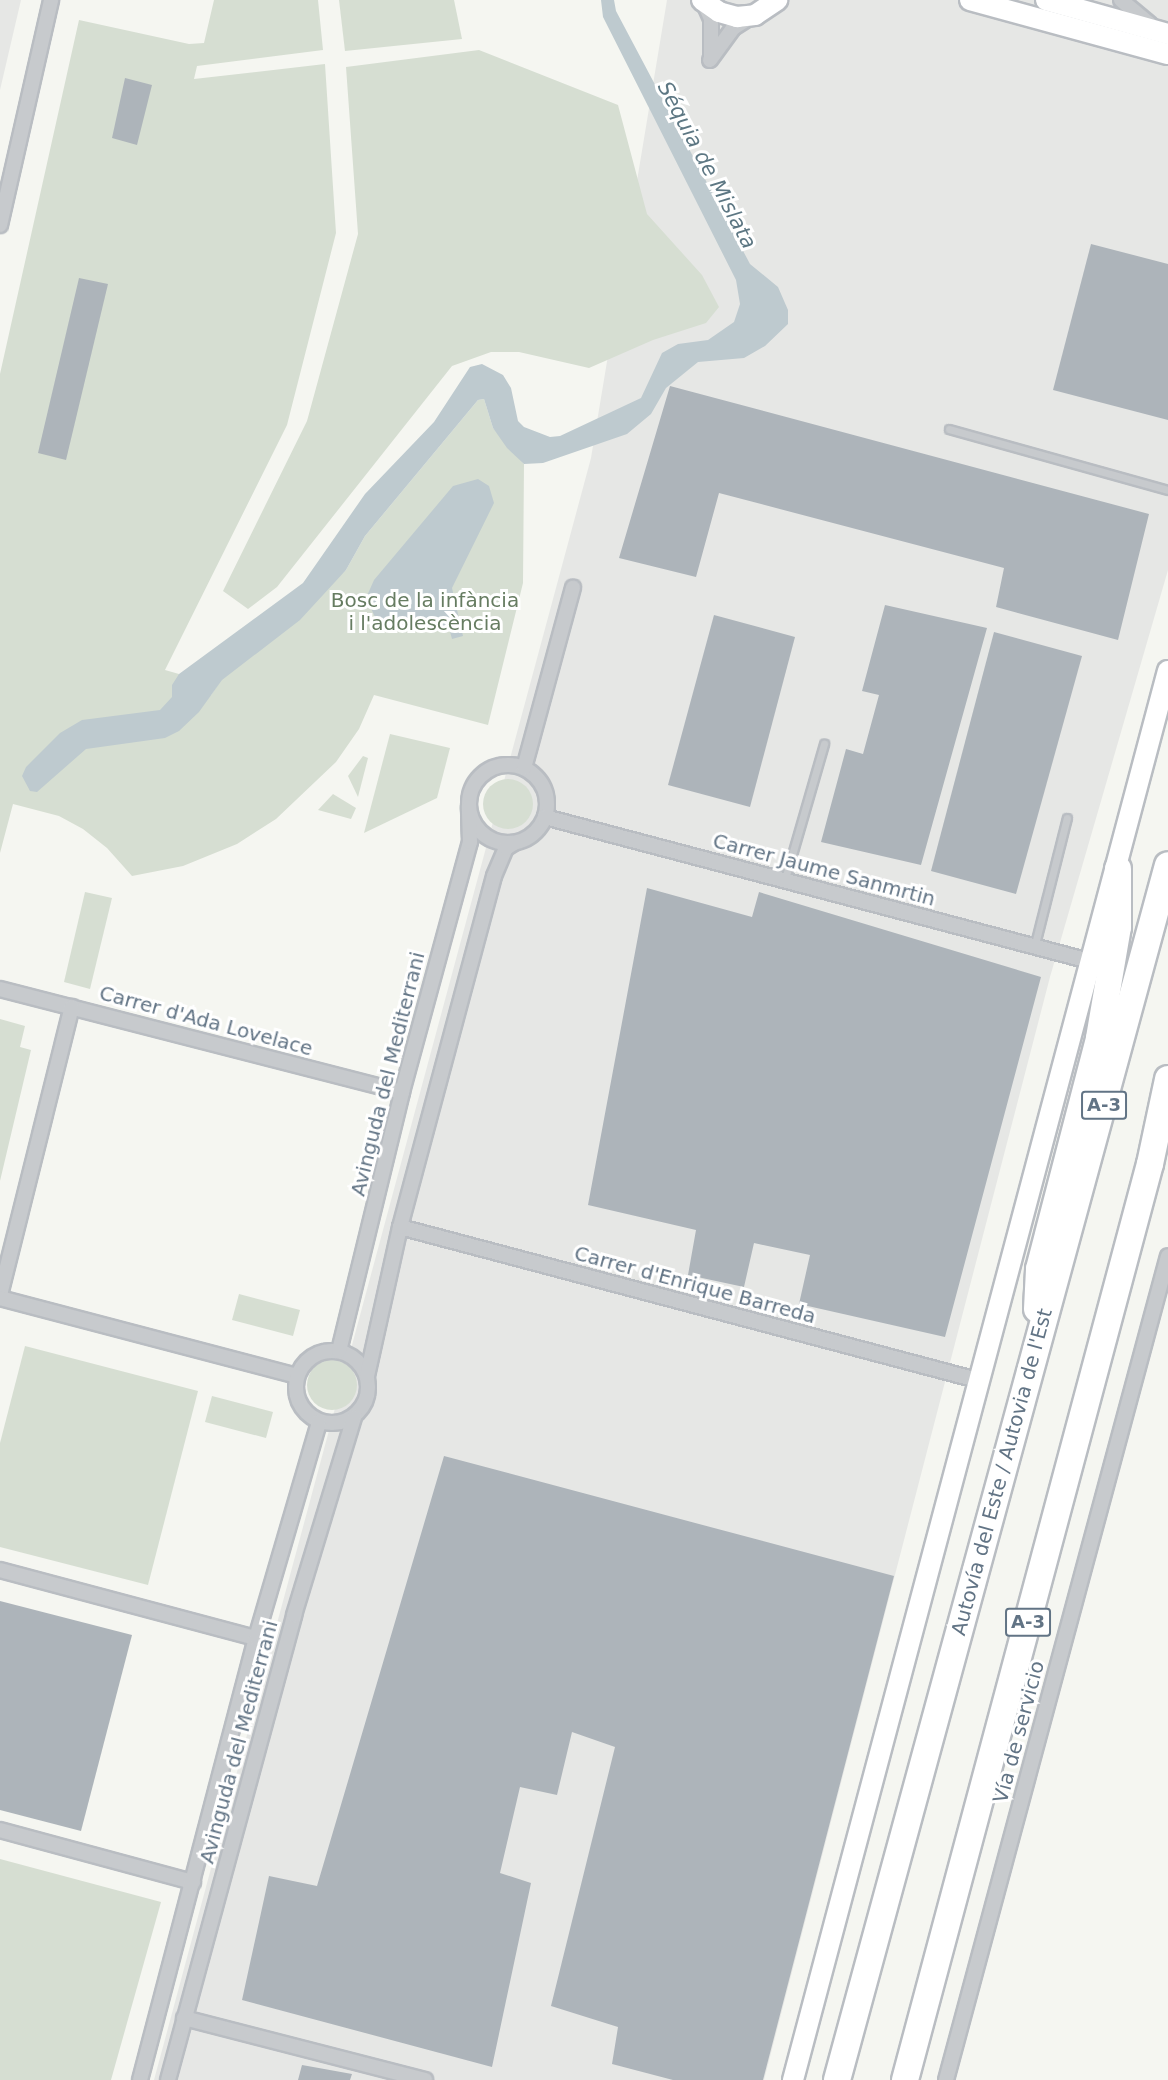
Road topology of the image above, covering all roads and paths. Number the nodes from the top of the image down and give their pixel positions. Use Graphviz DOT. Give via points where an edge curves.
graph roads {
  1 [pos="51,0"];
  2 [pos="970,0"];
  3 [pos="1046,0"];
  4 [pos="1121,0"];
  5 [pos="703,1"];
  6 [pos="771,5"];
  7 [pos="1168,34"];
  8 [pos="1168,54"];
  9 [pos="0,225"];
  10 [pos="949,429"];
  11 [pos="1168,490"];
  12 [pos="573,588"];
  13 [pos="1168,671"];
  14 [pos="824,744"];
  15 [pos="524,768"];
  16 [pos="469,807"];
  17 [pos="545,817"];
  18 [pos="1067,818"];
  19 [pos="514,843"];
  20 [pos="1168,865"];
  21 [pos="1118,869"];
  22 [pos="785,879"];
  23 [pos="1034,948"];
  24 [pos="1093,963"];
  25 [pos="0,989"];
  26 [pos="72,1007"];
  27 [pos="1168,1079"];
  28 [pos="402,1092"];
  29 [pos="1168,1138"];
  30 [pos="1150,1164"];
  31 [pos="400,1227"];
  32 [pos="1168,1256"];
  33 [pos="0,1296"];
  34 [pos="1035,1343"];
  35 [pos="339,1352"];
  36 [pos="297,1376"];
  37 [pos="367,1376"];
  38 [pos="981,1382"];
  39 [pos="354,1417"];
  40 [pos="320,1422"];
  41 [pos="0,1569"];
  42 [pos="256,1638"];
  43 [pos="0,1830"];
  44 [pos="193,1882"];
  45 [pos="184,2018"];
  46 [pos="140,2080"];
  47 [pos="168,2080"];
  48 [pos="425,2080"];
  49 [pos="793,2080"];
  50 [pos="837,2080"];
  51 [pos="905,2080"];
  52 [pos="946,2080"];
  1 -- 9 [label="street"];
  2 -- 8 [label="street"];
  3 -- 7 [label="street"];
  4 -- 7 [label="street" via="1144,21"];
  5 -- 6 [label="street" via="737,16"];
  5 -- 6 [label="street" via="711,19 711,60 733,28"];
  10 -- 11 [label="lane"];
  12 -- 15 [label="street"];
  13 -- 21 [label="street"];
  14 -- 22 [label="lane"];
  15 -- 16 [label="street" via="513,765 490,769 474,785"];
  15 -- 17 [label="street" via="541,783 546,794"];
  16 -- 19 [label="street" via="479,830 501,842"];
  16 -- 28 [label="street, Avinguda del Mediterrani" via="470,842"];
  17 -- 19 [label="street" via="533,834"];
  17 -- 22 [label="street, Carrer Jaume Sanmrtin"];
  18 -- 23 [label="lane"];
  19 -- 31 [label="street" via="506,848 494,876"];
  20 -- 34 [label="highway, Autovía del Este / Autovia de l'Est / A-3" via="1062,1260"];
  21 -- 24 [label="street"];
  21 -- 34 [label="highway" via="1118,927 1099,1038 1039,1269"];
  22 -- 23 [label="street, Carrer Jaume Sanmrtin"];
  23 -- 24 [label="street, Carrer Jaume Sanmrtin"];
  24 -- 38 [label="street"];
  25 -- 26 [label="street, Carrer d'Ada Lovelace"];
  26 -- 28 [label="street, Carrer d'Ada Lovelace"];
  26 -- 33 [label="street"];
  27 -- 30 [label="highway, A-3"];
  28 -- 35 [label="street, Avinguda del Mediterrani"];
  29 -- 30 [label="highway"];
  30 -- 51 [label="highway, A-3"];
  31 -- 37 [label="street"];
  31 -- 38 [label="street, Carrer d'Enrique Barreda"];
  32 -- 52 [label="street, Vía de servicio"];
  33 -- 36 [label="street"];
  34 -- 50 [label="highway, Autovía del Este / Autovia de l'Est / A-3"];
  35 -- 36 [label="street" via="313,1356"];
  35 -- 37 [label="street" via="357,1360"];
  36 -- 40 [label="street" via="297,1398 310,1416"];
  37 -- 39 [label="street" via="367,1398"];
  38 -- 49 [label="street"];
  39 -- 40 [label="street" via="334,1424"];
  39 -- 45 [label="street, Avinguda del Mediterrani" via="294,1615"];
  40 -- 42 [label="street, Avinguda del Mediterrani"];
  41 -- 42 [label="street"];
  42 -- 44 [label="street, Avinguda del Mediterrani"];
  43 -- 44 [label="street"];
  44 -- 46 [label="street, Avinguda del Mediterrani"];
  45 -- 47 [label="street, Avinguda del Mediterrani"];
  45 -- 48 [label="street"];
}
